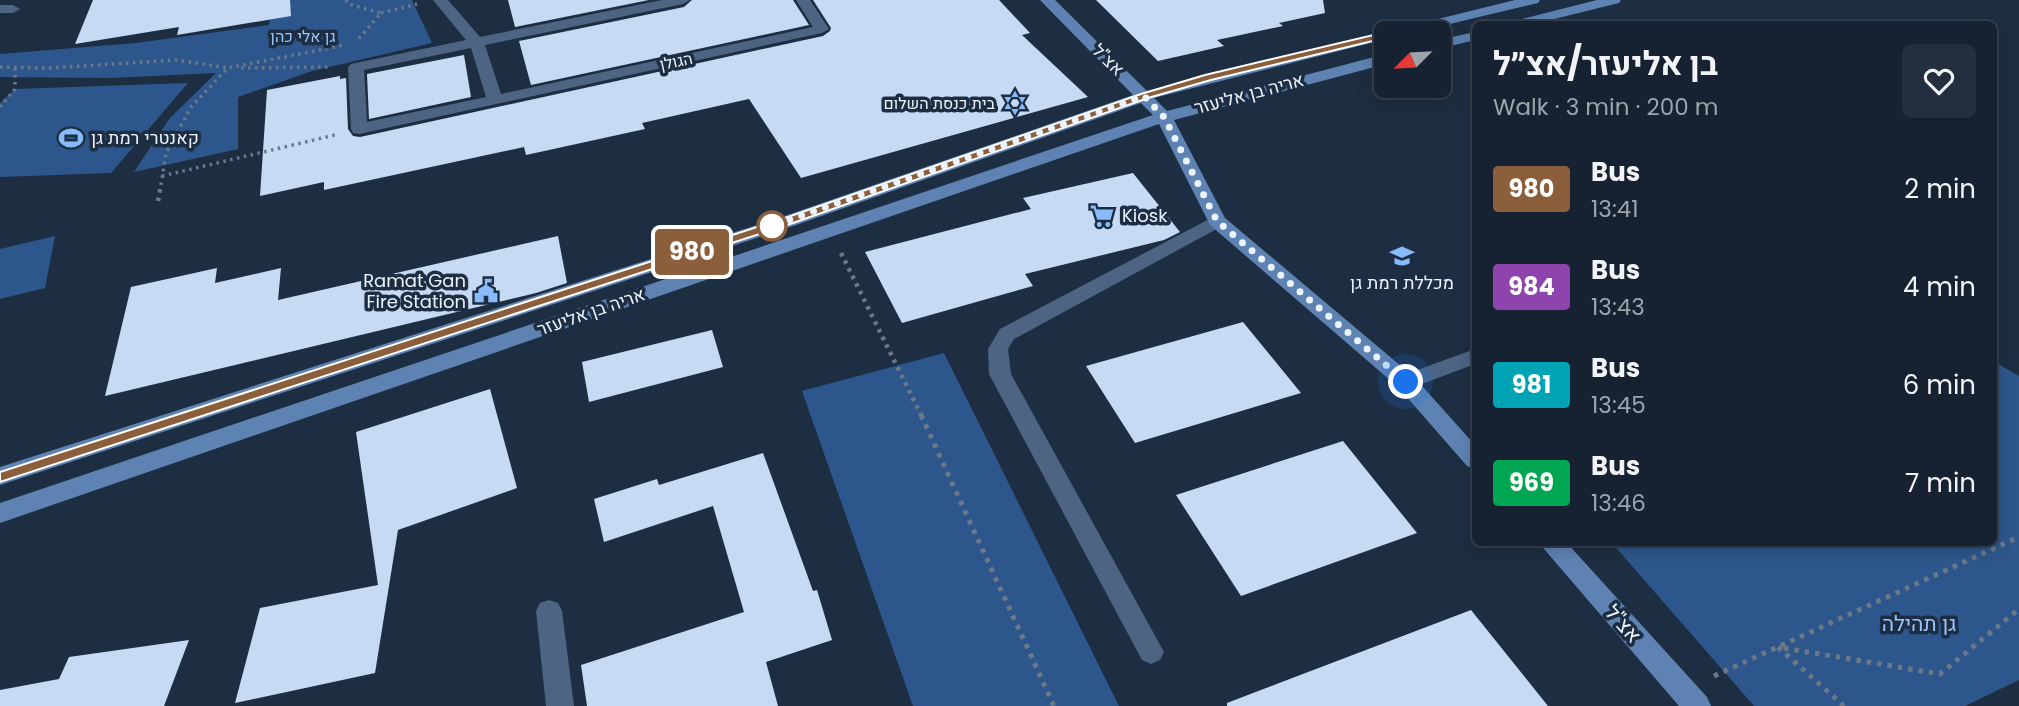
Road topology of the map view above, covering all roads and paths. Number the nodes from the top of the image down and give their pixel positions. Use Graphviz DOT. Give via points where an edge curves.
graph roads {
  1 [pos="346,0"];
  2 [pos="440,0"];
  3 [pos="683,0"];
  4 [pos="803,0"];
  5 [pos="1047,0"];
  6 [pos="1533,0"];
  7 [pos="1614,0"];
  8 [pos="418,3"];
  9 [pos="381,13"];
  10 [pos="1445,21"];
  11 [pos="1531,21"];
  12 [pos="1472,37"];
  13 [pos="1374,38"];
  14 [pos="1451,42"];
  15 [pos="477,43"];
  16 [pos="1374,62"];
  17 [pos="0,67"];
  18 [pos="15,67"];
  19 [pos="356,67"];
  20 [pos="228,68"];
  21 [pos="1144,96"];
  22 [pos="495,100"];
  23 [pos="0,107"];
  24 [pos="1164,117"];
  25 [pos="359,129"];
  26 [pos="162,176"];
  27 [pos="158,201"];
  28 [pos="1217,221"];
  29 [pos="830,230"];
  30 [pos="1472,357"];
  31 [pos="1406,382"];
  32 [pos="1472,457"];
  33 [pos="0,476"];
  34 [pos="0,513"];
  35 [pos="2019,537"];
  36 [pos="1554,546"];
  37 [pos="2019,609"];
  38 [pos="549,611"];
  39 [pos="1778,647"];
  40 [pos="1151,652"];
  41 [pos="1690,698"];
  42 [pos="560,706"];
  43 [pos="1054,706"];
  44 [pos="1843,706"];
  1 -- 9 [label="path"];
  2 -- 15 [label="street"];
  3 -- 15 [label="street"];
  4 -- 22 [label="street, הגולן" via="822,29"];
  5 -- 21 [label="street, אצ\"ל"];
  6 -- 10 [label="street"];
  7 -- 11 [label="street"];
  8 -- 9 [label="path"];
  9 -- 20 [label="path" via="356,43"];
  12 -- 14 [label="street"];
  13 -- 21 [label="street, אריה בן אליעזר"];
  15 -- 19 [label="street"];
  15 -- 22 [label="street"];
  16 -- 24 [label="street, אריה בן אליעזר"];
  17 -- 18 [label="path"];
  18 -- 20 [label="path" via="176,60"];
  18 -- 23 [label="path" via="15,89"];
  19 -- 20 [label="path"];
  19 -- 25 [label="street"];
  20 -- 26 [label="path" via="191,107 166,153"];
  21 -- 24 [label="street, אצ\"ל"];
  21 -- 33 [label="street, אריה בן אליעזר" via="789,221"];
  22 -- 25 [label="street, הגולן"];
  24 -- 28 [label="street, אצ\"ל"];
  24 -- 29 [label="street, אריה בן אליעזר"];
  25 -- 26 [label="path"];
  26 -- 27 [label="path"];
  28 -- 31 [label="street, אצ\"ל"];
  28 -- 40 [label="street" via="1007,334 998,349 1000,374"];
  29 -- 34 [label="street, אריה בן אליעזר"];
  29 -- 43 [label="path" via="898,365"];
  30 -- 31 [label="street"];
  31 -- 32 [label="street, אצ\"ל"];
  35 -- 39 [label="path"];
  36 -- 41 [label="street, אצ\"ל"];
  37 -- 39 [label="path" via="1940,674"];
  38 -- 42 [label="street"];
  39 -- 41 [label="path"];
  39 -- 44 [label="path"];
}
